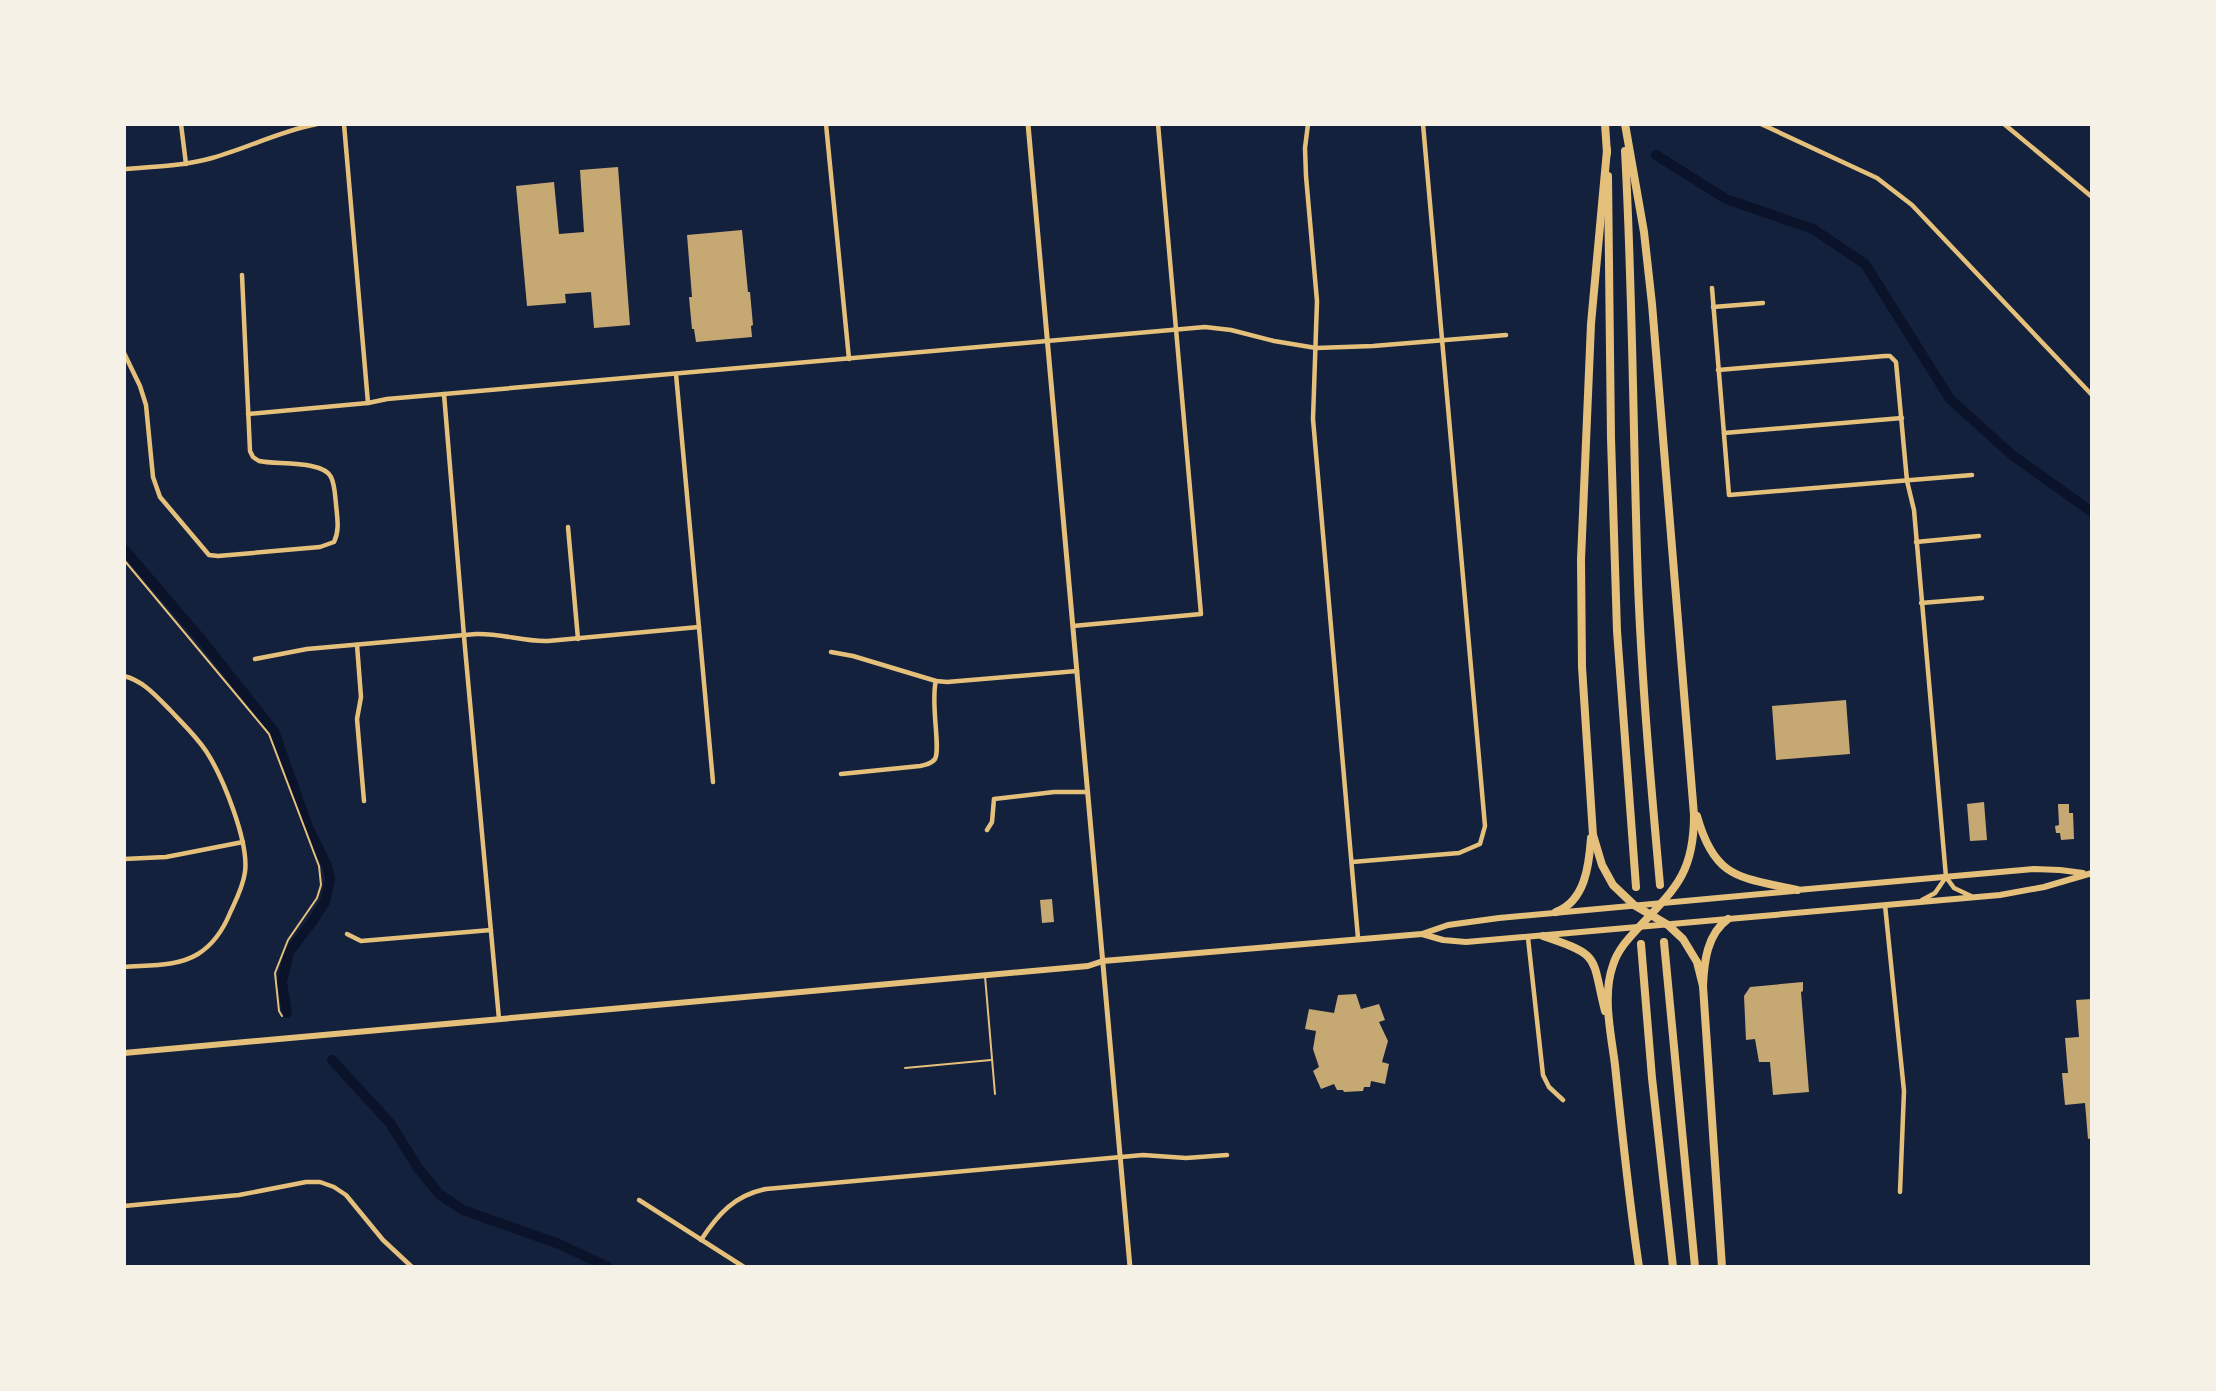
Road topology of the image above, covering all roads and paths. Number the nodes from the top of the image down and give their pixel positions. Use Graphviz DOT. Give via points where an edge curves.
graph roads {
  1 [pos="181,124"];
  2 [pos="317,124"];
  3 [pos="344,124"];
  4 [pos="827,124"];
  5 [pos="1028,124"];
  6 [pos="1308,124"];
  7 [pos="1423,124"];
  8 [pos="1605,124"];
  9 [pos="1624,124"];
  10 [pos="1761,124"];
  11 [pos="2004,124"];
  12 [pos="1158,125"];
  13 [pos="1607,149"];
  14 [pos="186,164"];
  15 [pos="124,169"];
  16 [pos="2092,197"];
  17 [pos="242,275"];
  18 [pos="1712,289"];
  19 [pos="1763,303"];
  20 [pos="1713,307"];
  21 [pos="1178,330"];
  22 [pos="1506,335"];
  23 [pos="1047,341"];
  24 [pos="1443,341"];
  25 [pos="1316,348"];
  26 [pos="125,356"];
  27 [pos="849,359"];
  28 [pos="1718,370"];
  29 [pos="676,374"];
  30 [pos="444,394"];
  31 [pos="2092,395"];
  32 [pos="368,403"];
  33 [pos="248,414"];
  34 [pos="1902,418"];
  35 [pos="1724,433"];
  36 [pos="1972,475"];
  37 [pos="1907,481"];
  38 [pos="568,527"];
  39 [pos="1979,537"];
  40 [pos="1916,542"];
  41 [pos="124,560"];
  42 [pos="1982,598"];
  43 [pos="1921,603"];
  44 [pos="1073,626"];
  45 [pos="699,627"];
  46 [pos="464,636"];
  47 [pos="578,639"];
  48 [pos="357,645"];
  49 [pos="831,652"];
  50 [pos="255,659"];
  51 [pos="1077,671"];
  52 [pos="124,676"];
  53 [pos="936,681"];
  54 [pos="841,774"];
  55 [pos="713,782"];
  56 [pos="1087,792"];
  57 [pos="1693,799"];
  58 [pos="364,801"];
  59 [pos="1592,825"];
  60 [pos="987,830"];
  61 [pos="243,842"];
  62 [pos="124,859"];
  63 [pos="1352,862"];
  64 [pos="2089,873"];
  65 [pos="1946,877"];
  66 [pos="1660,885"];
  67 [pos="1636,887"];
  68 [pos="1797,890"];
  69 [pos="1980,897"];
  70 [pos="1661,903"];
  71 [pos="1913,903"];
  72 [pos="1634,905"];
  73 [pos="1885,905"];
  74 [pos="1556,912"];
  75 [pos="1650,915"];
  76 [pos="1728,919"];
  77 [pos="1668,925"];
  78 [pos="1639,928"];
  79 [pos="491,930"];
  80 [pos="1422,933"];
  81 [pos="347,934"];
  82 [pos="1543,936"];
  83 [pos="1358,938"];
  84 [pos="1528,938"];
  85 [pos="1664,942"];
  86 [pos="1641,944"];
  87 [pos="1103,961"];
  88 [pos="124,967"];
  89 [pos="985,975"];
  90 [pos="1703,986"];
  91 [pos="282,1016"];
  92 [pos="499,1019"];
  93 [pos="1611,1031"];
  94 [pos="124,1053"];
  95 [pos="992,1060"];
  96 [pos="905,1068"];
  97 [pos="995,1094"];
  98 [pos="1563,1100"];
  99 [pos="1227,1155"];
  100 [pos="1121,1157"];
  101 [pos="1900,1192"];
  102 [pos="639,1200"];
  103 [pos="124,1206"];
  104 [pos="701,1240"];
  105 [pos="412,1267"];
  106 [pos="744,1267"];
  107 [pos="1130,1267"];
  108 [pos="1640,1267"];
  109 [pos="1673,1267"];
  110 [pos="1695,1267"];
  111 [pos="1722,1267"];
  1 -- 14 [label="street"];
  2 -- 14 [label="street"];
  3 -- 32 [label="street"];
  4 -- 27 [label="street"];
  5 -- 23 [label="street"];
  6 -- 25 [label="street" via="1305,148 1317,286"];
  7 -- 24 [label="street"];
  8 -- 13 [label="highway"];
  9 -- 57 [label="highway" via="1653,303"];
  9 -- 66 [label="highway" via="1641,642"];
  10 -- 31 [label="street" via="1877,177 1912,205"];
  11 -- 16 [label="street"];
  12 -- 21 [label="street"];
  13 -- 59 [label="highway" via="1590,337 1581,549"];
  13 -- 67 [label="highway" via="1617,631"];
  14 -- 15 [label="street"];
  17 -- 33 [label="street"];
  18 -- 20 [label="street"];
  19 -- 20 [label="street"];
  20 -- 28 [label="street"];
  21 -- 23 [label="street"];
  21 -- 25 [label="street" via="1231,330"];
  21 -- 44 [label="street" via="1201,614"];
  22 -- 24 [label="street"];
  23 -- 27 [label="street"];
  23 -- 44 [label="street"];
  24 -- 25 [label="street"];
  24 -- 63 [label="street" via="1485,826 1480,844 1459,853"];
  25 -- 63 [label="street" via="1313,419"];
  26 -- 33 [label="street" via="146,405 155,487 209,555 320,547 334,542 334,484 329,473 253,457"];
  27 -- 29 [label="street"];
  28 -- 34 [label="street" via="1894,358"];
  28 -- 35 [label="street"];
  29 -- 30 [label="street"];
  29 -- 45 [label="street"];
  30 -- 32 [label="street"];
  30 -- 46 [label="street"];
  32 -- 33 [label="street"];
  34 -- 35 [label="street"];
  34 -- 37 [label="street"];
  35 -- 37 [label="street" via="1729,495"];
  36 -- 37 [label="street"];
  37 -- 40 [label="street"];
  38 -- 47 [label="street"];
  39 -- 40 [label="street"];
  40 -- 43 [label="street"];
  41 -- 91 [label="path" via="269,734 318,866 321,885 317,898 288,940 275,973"];
  42 -- 43 [label="street"];
  43 -- 65 [label="street"];
  44 -- 51 [label="street"];
  45 -- 47 [label="street"];
  45 -- 55 [label="street"];
  46 -- 47 [label="street"];
  46 -- 48 [label="street"];
  46 -- 79 [label="street"];
  48 -- 50 [label="street"];
  48 -- 58 [label="street"];
  49 -- 53 [label="street"];
  51 -- 53 [label="street"];
  51 -- 56 [label="street"];
  52 -- 61 [label="street" via="143,684 208,754"];
  53 -- 54 [label="street" via="937,754 932,762"];
  56 -- 60 [label="street" via="994,799"];
  56 -- 87 [label="street"];
  57 -- 68 [label="highway" via="1704,837 1723,867 1737,876"];
  57 -- 70 [label="highway" via="1689,861"];
  59 -- 72 [label="highway" via="1607,875"];
  59 -- 74 [label="highway" via="1588,864 1579,892 1569,906"];
  61 -- 62 [label="street" via="158,858"];
  61 -- 88 [label="street" via="243,883 215,940 182,961"];
  63 -- 83 [label="street"];
  64 -- 65 [label="main road" via="2034,869"];
  64 -- 69 [label="main road" via="2033,889"];
  65 -- 68 [label="main road"];
  65 -- 69 [label="street" via="1960,891"];
  65 -- 71 [label="street" via="1935,893"];
  68 -- 70 [label="main road"];
  69 -- 71 [label="main road"];
  70 -- 72 [label="main road"];
  70 -- 75 [label="highway"];
  71 -- 73 [label="main road"];
  72 -- 74 [label="main road"];
  72 -- 75 [label="highway"];
  73 -- 76 [label="main road"];
  73 -- 101 [label="street" via="1904,1091"];
  74 -- 80 [label="main road" via="1457,923"];
  75 -- 77 [label="highway"];
  75 -- 78 [label="highway"];
  76 -- 77 [label="main road"];
  76 -- 90 [label="highway" via="1712,937"];
  77 -- 78 [label="main road"];
  77 -- 90 [label="highway" via="1693,954"];
  78 -- 82 [label="main road"];
  78 -- 93 [label="highway" via="1622,947 1610,974"];
  79 -- 81 [label="street" via="361,941"];
  79 -- 92 [label="street"];
  80 -- 83 [label="main road"];
  80 -- 84 [label="main road" via="1466,942"];
  82 -- 84 [label="main road"];
  82 -- 93 [label="highway" via="1575,947 1593,962"];
  83 -- 87 [label="main road"];
  84 -- 98 [label="street" via="1543,1075"];
  85 -- 110 [label="highway"];
  86 -- 109 [label="highway"];
  87 -- 89 [label="main road"];
  87 -- 100 [label="street"];
  89 -- 92 [label="main road"];
  89 -- 95 [label="lane"];
  90 -- 111 [label="highway"];
  92 -- 94 [label="main road"];
  93 -- 108 [label="highway"];
  95 -- 96 [label="lane"];
  95 -- 97 [label="lane"];
  99 -- 100 [label="street"];
  100 -- 104 [label="street" via="757,1191 725,1209"];
  100 -- 107 [label="street"];
  102 -- 104 [label="street"];
  103 -- 105 [label="street" via="320,1182 346,1195"];
  104 -- 106 [label="street"];
}
